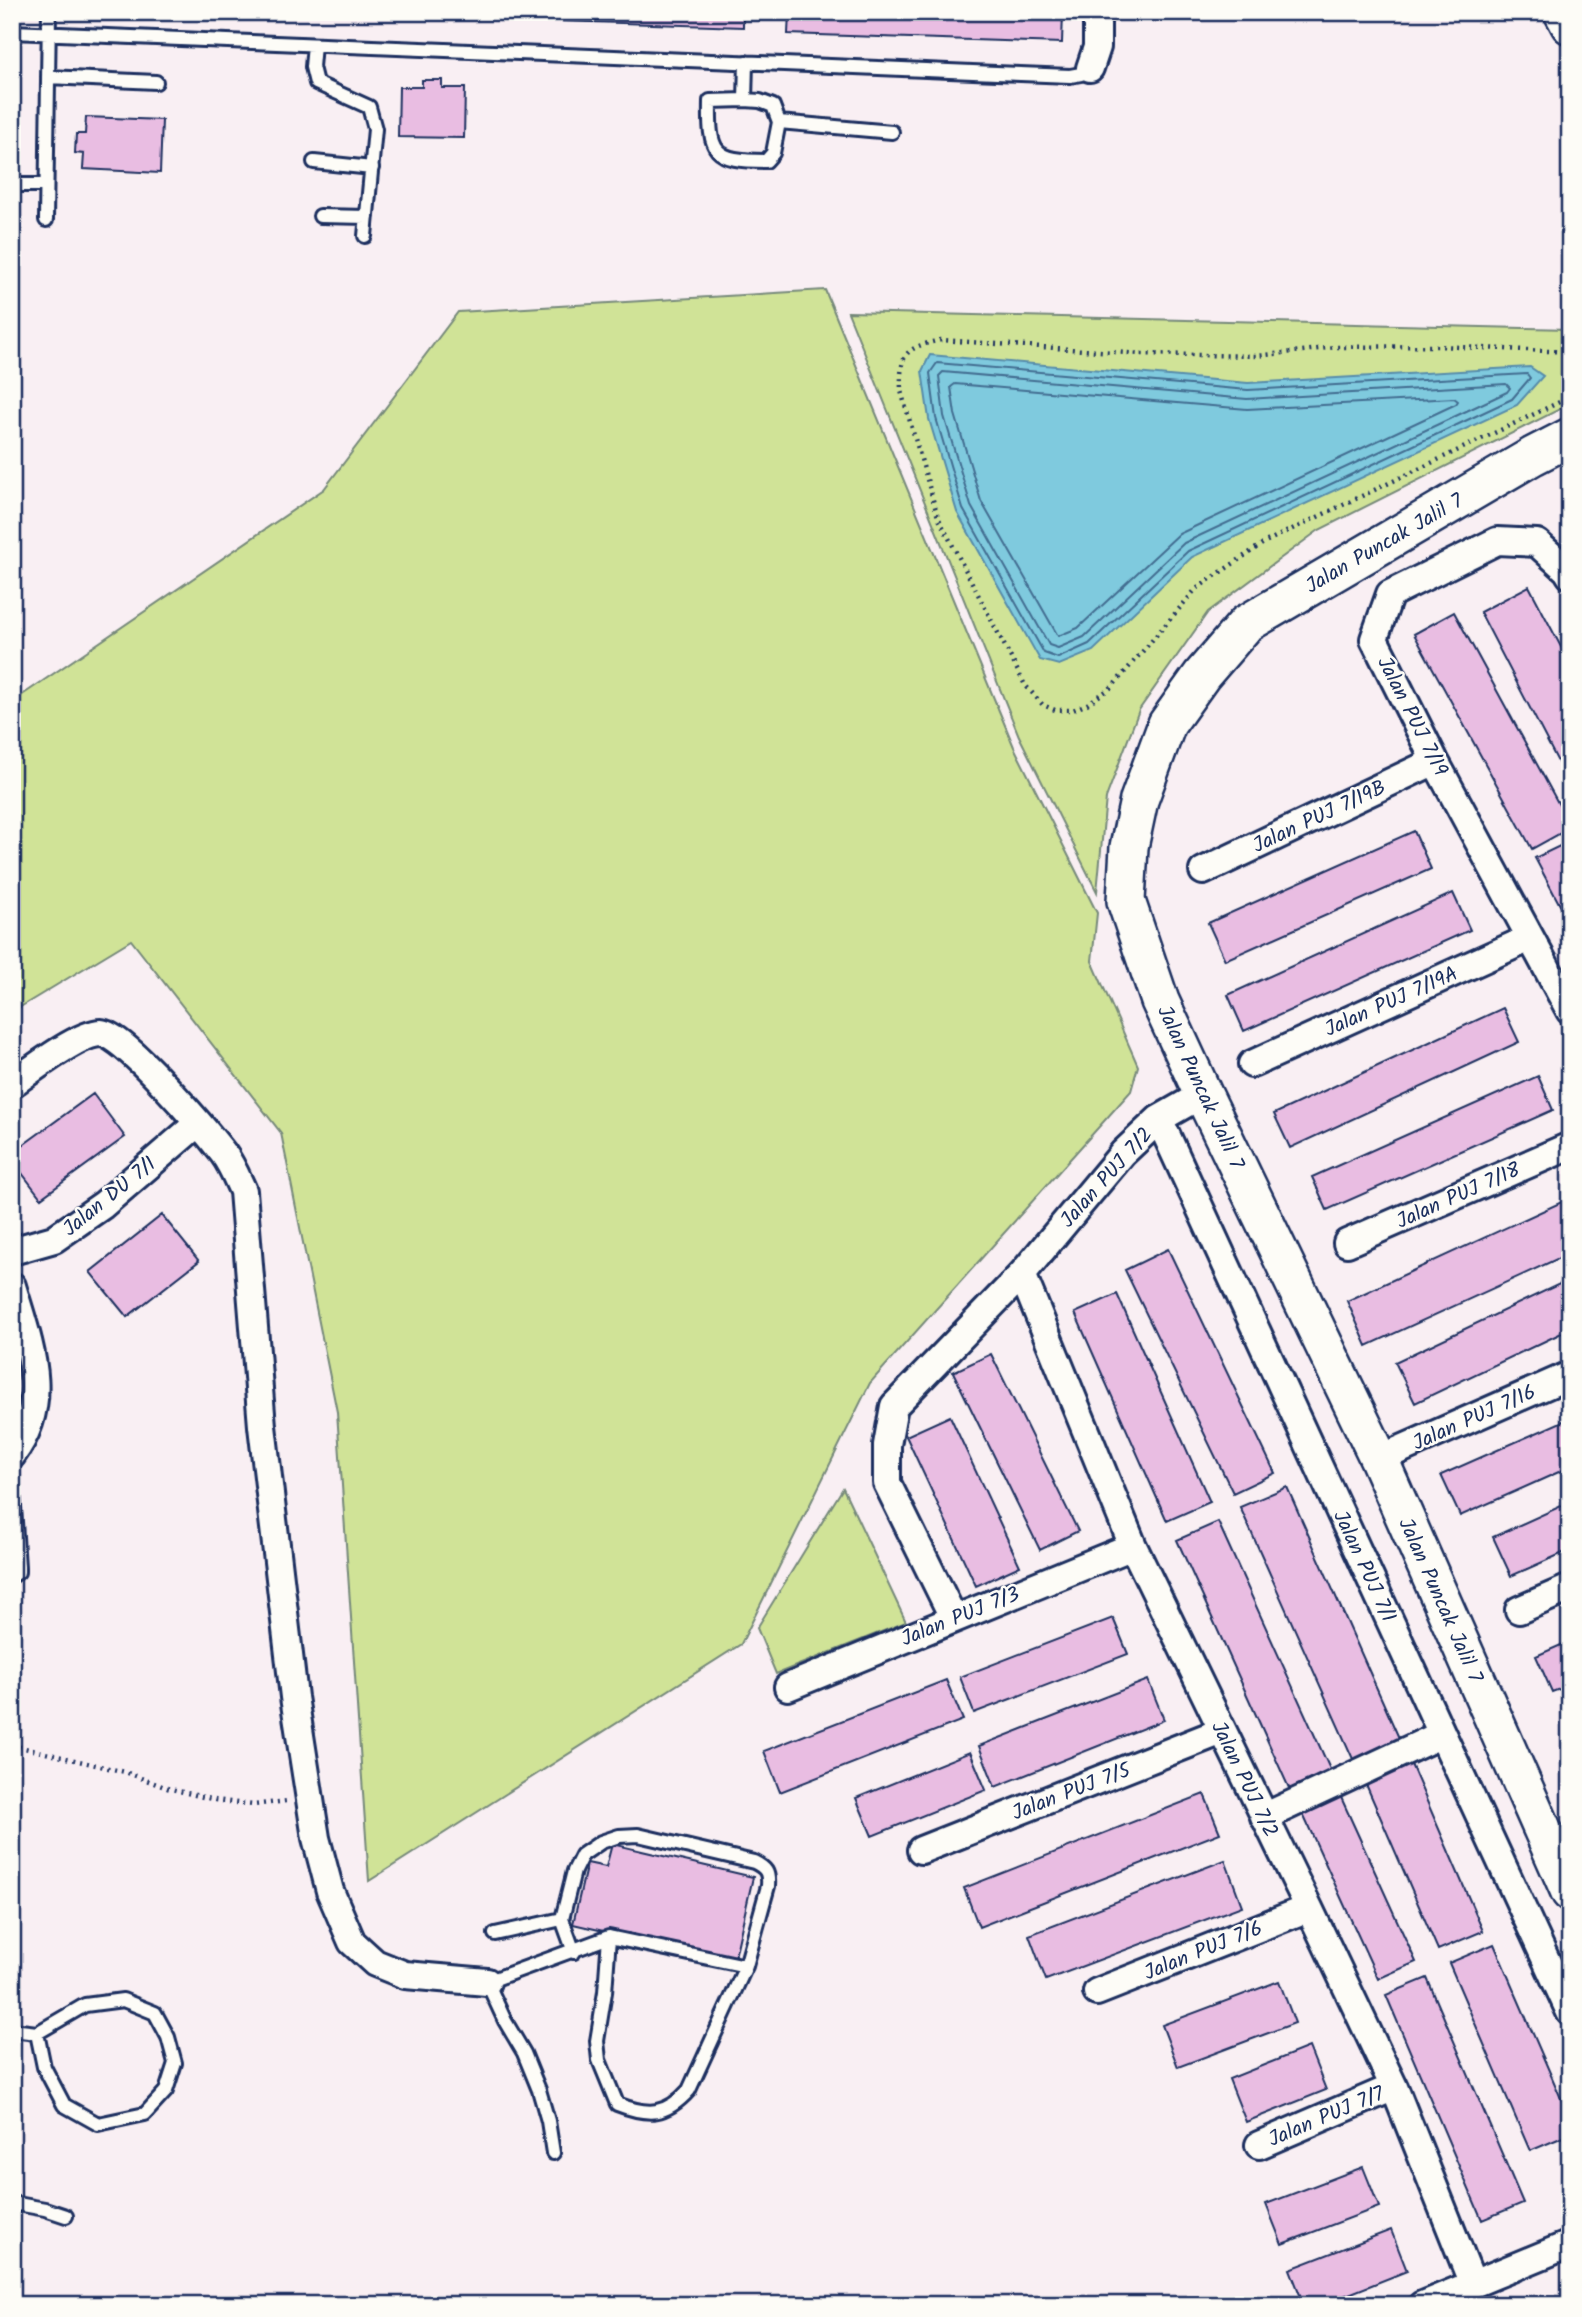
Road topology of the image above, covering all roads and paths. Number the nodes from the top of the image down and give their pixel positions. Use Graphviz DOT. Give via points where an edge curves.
graph roads {
  1 [pos="49,12"];
  2 [pos="1097,12"];
  3 [pos="1563,12"];
  4 [pos="1570,25"];
  5 [pos="12,32"];
  6 [pos="48,33"];
  7 [pos="314,45"];
  8 [pos="746,62"];
  9 [pos="1090,68"];
  10 [pos="48,77"];
  11 [pos="156,82"];
  12 [pos="745,100"];
  13 [pos="779,122"];
  14 [pos="892,132"];
  15 [pos="314,162"];
  16 [pos="372,167"];
  17 [pos="12,184"];
  18 [pos="46,185"];
  19 [pos="320,216"];
  20 [pos="367,217"];
  21 [pos="46,220"];
  22 [pos="365,236"];
  23 [pos="1570,352"];
  24 [pos="1570,397"];
  25 [pos="1570,437"];
  26 [pos="1568,573"];
  27 [pos="1435,761"];
  28 [pos="1203,871"];
  29 [pos="1530,938"];
  30 [pos="1570,1011"];
  31 [pos="1252,1064"];
  32 [pos="12,1084"];
  33 [pos="1203,1094"];
  34 [pos="1159,1119"];
  35 [pos="197,1124"];
  36 [pos="1570,1146"];
  37 [pos="1347,1243"];
  38 [pos="12,1251"];
  39 [pos="1022,1274"];
  40 [pos="12,1286"];
  41 [pos="1570,1375"];
  42 [pos="12,1455"];
  43 [pos="1379,1459"];
  44 [pos="12,1476"];
  45 [pos="1133,1546"];
  46 [pos="12,1576"];
  47 [pos="1570,1588"];
  48 [pos="1519,1610"];
  49 [pos="954,1619"];
  50 [pos="788,1687"];
  51 [pos="1222,1731"];
  52 [pos="1442,1734"];
  53 [pos="12,1745"];
  54 [pos="310,1799"];
  55 [pos="1264,1817"];
  56 [pos="921,1850"];
  57 [pos="1570,1892"];
  58 [pos="1309,1908"];
  59 [pos="562,1919"];
  60 [pos="495,1934"];
  61 [pos="609,1937"];
  62 [pos="574,1952"];
  63 [pos="746,1966"];
  64 [pos="487,1982"];
  65 [pos="1097,1992"];
  66 [pos="1570,2012"];
  67 [pos="12,2030"];
  68 [pos="37,2033"];
  69 [pos="1394,2087"];
  70 [pos="1259,2146"];
  71 [pos="553,2154"];
  72 [pos="12,2203"];
  73 [pos="66,2216"];
  74 [pos="1570,2244"];
  75 [pos="1472,2282"];
  76 [pos="1422,2305"];
  1 -- 6 [label="lane"];
  2 -- 9 [label="street" via="1097,47"];
  3 -- 4 [label="street"];
  5 -- 6 [label="lane"];
  6 -- 7 [label="lane"];
  6 -- 10 [label="lane"];
  7 -- 8 [label="lane"];
  7 -- 16 [label="lane" via="316,83 369,107 375,129"];
  8 -- 9 [label="lane" via="1070,76"];
  8 -- 12 [label="lane"];
  10 -- 11 [label="lane"];
  10 -- 18 [label="lane"];
  12 -- 13 [label="lane" via="773,106"];
  12 -- 13 [label="lane" via="710,102 712,142 721,154 736,161 766,161 773,153"];
  13 -- 14 [label="lane"];
  15 -- 16 [label="lane"];
  16 -- 20 [label="lane"];
  17 -- 18 [label="lane"];
  18 -- 21 [label="lane"];
  19 -- 20 [label="lane"];
  20 -- 22 [label="lane"];
  23 -- 24 [label="path" via="1438,346 1337,347 1256,356 1141,355 941,340 917,345 904,356 901,391 938,517 1025,685 1043,705 1055,710 1073,710 1112,688 1196,589 1265,542"];
  25 -- 33 [label="street, Jalan Puncak Jalil 7" via="1246,624 1167,724 1139,800 1129,847 1126,901 1160,1001"];
  26 -- 27 [label="street, Jalan PUJ 7/19" via="1537,543 1497,541 1390,594 1374,639"];
  27 -- 28 [label="street, Jalan PUJ 7/19B"];
  27 -- 29 [label="street, Jalan PUJ 7/19"];
  29 -- 30 [label="street, Jalan PUJ 7/19"];
  29 -- 31 [label="street, Jalan PUJ 7/19A"];
  32 -- 35 [label="street" via="75,1042 102,1033 127,1047"];
  33 -- 34 [label="street, Jalan PUJ 7/2"];
  33 -- 43 [label="street, Jalan Puncak Jalil 7"];
  34 -- 39 [label="street, Jalan PUJ 7/2" via="1123,1153"];
  34 -- 52 [label="street, Jalan PUJ 7/1"];
  35 -- 38 [label="street, Jalan DU 7/1" via="103,1205 54,1239"];
  35 -- 54 [label="street" via="233,1168 243,1191 262,1426"];
  36 -- 37 [label="street, Jalan PUJ 7/18"];
  39 -- 45 [label="street, Jalan PUJ 7/2"];
  39 -- 49 [label="street, Jalan PUJ 7/2" via="894,1406 887,1483"];
  40 -- 42 [label="street" via="34,1359 35,1396 24,1439"];
  41 -- 43 [label="street, Jalan PUJ 7/16"];
  43 -- 57 [label="street, Jalan Puncak Jalil 7"];
  44 -- 46 [label="lane" via="18,1572"];
  45 -- 49 [label="street, Jalan PUJ 7/3"];
  45 -- 51 [label="street, Jalan PUJ 7/2"];
  47 -- 48 [label="street"];
  49 -- 50 [label="street, Jalan PUJ 7/3"];
  51 -- 55 [label="street, Jalan PUJ 7/2"];
  51 -- 56 [label="street, Jalan PUJ 7/5"];
  52 -- 55 [label="street"];
  52 -- 66 [label="street, Jalan PUJ 7/1"];
  53 -- 54 [label="path" via="215,1800 253,1805"];
  54 -- 64 [label="street" via="330,1891 352,1942 375,1963 405,1975"];
  55 -- 58 [label="street, Jalan PUJ 7/2"];
  58 -- 65 [label="street, Jalan PUJ 7/6"];
  58 -- 69 [label="street, Jalan PUJ 7/2"];
  59 -- 60 [label="lane"];
  59 -- 62 [label="lane"];
  59 -- 63 [label="lane" via="582,1855 619,1836 638,1835 754,1862 769,1876"];
  61 -- 62 [label="lane"];
  61 -- 63 [label="lane"];
  61 -- 63 [label="lane" via="598,2050 617,2104 631,2110 657,2112 676,2106 689,2090"];
  62 -- 64 [label="lane"];
  64 -- 71 [label="lane" via="539,2090"];
  67 -- 68 [label="lane"];
  68 -- 68 [label="lane" via="85,2004 123,2000 155,2013 175,2063 166,2091 145,2114 99,2124 64,2105 44,2067"];
  69 -- 70 [label="street, Jalan PUJ 7/7"];
  69 -- 75 [label="street, Jalan PUJ 7/2"];
  72 -- 73 [label="lane"];
  74 -- 75 [label="street"];
  75 -- 76 [label="street"];
}
